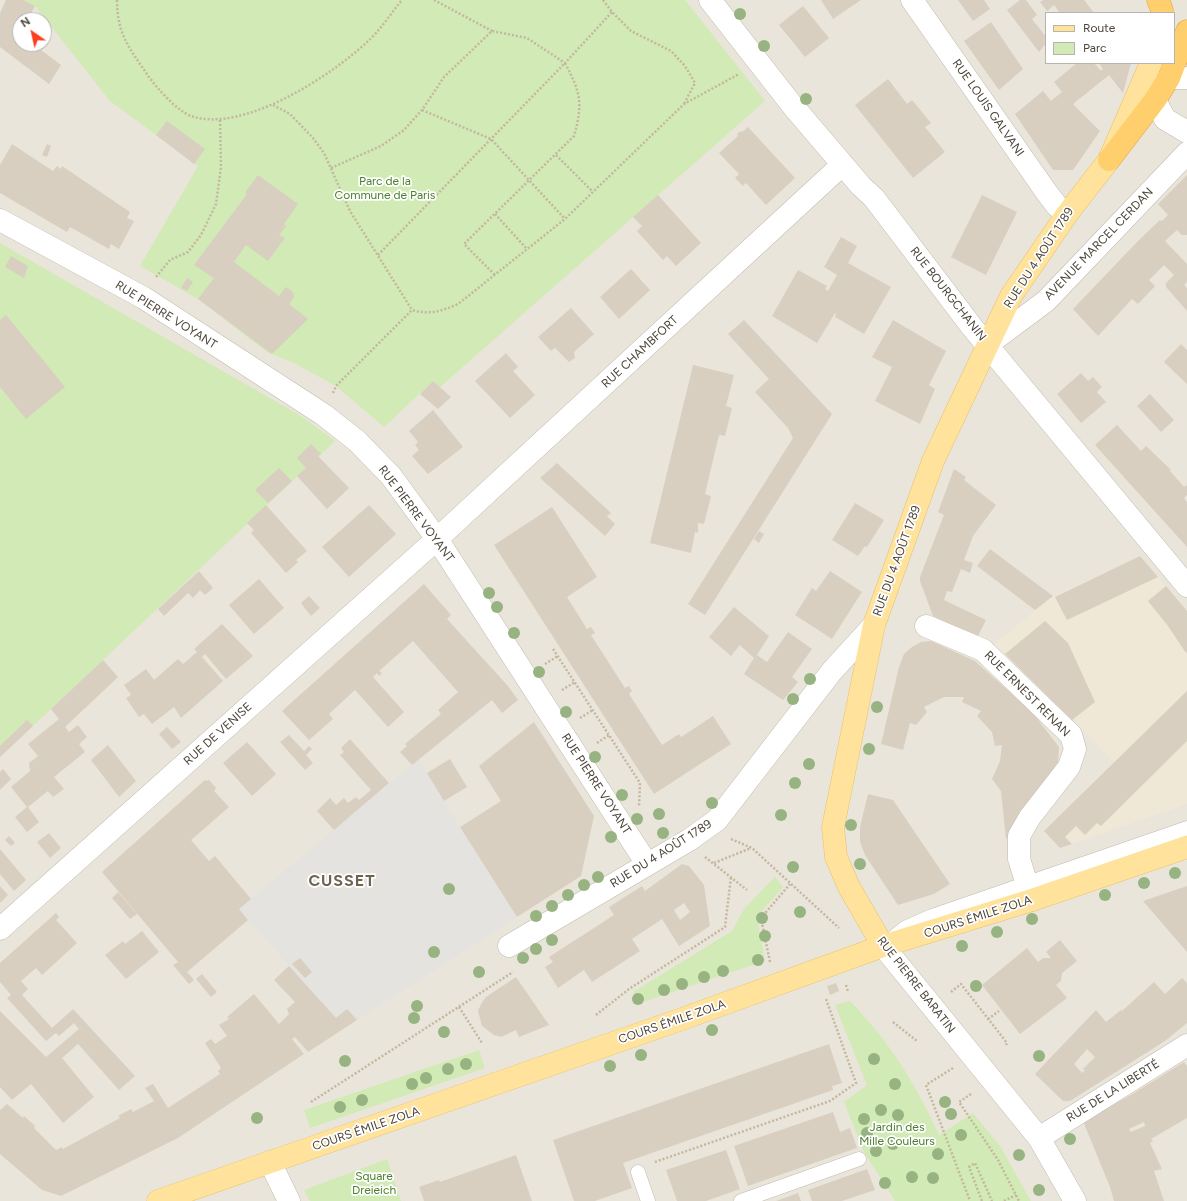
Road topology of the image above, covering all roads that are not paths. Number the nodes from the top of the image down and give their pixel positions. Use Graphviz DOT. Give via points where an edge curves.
graph roads {
  1 [pos="710,0"];
  2 [pos="912,0"];
  3 [pos="1187,32"];
  4 [pos="1151,64"];
  5 [pos="1178,78"];
  6 [pos="1155,100"];
  7 [pos="1187,132"];
  8 [pos="1187,153"];
  9 [pos="1109,160"];
  10 [pos="842,165"];
  11 [pos="1067,214"];
  12 [pos="0,220"];
  13 [pos="987,345"];
  14 [pos="437,539"];
  15 [pos="1187,586"];
  16 [pos="874,625"];
  17 [pos="926,626"];
  18 [pos="1187,828"];
  19 [pos="1187,847"];
  20 [pos="647,864"];
  21 [pos="1029,892"];
  22 [pos="0,929"];
  23 [pos="509,946"];
  24 [pos="883,946"];
  25 [pos="1187,1045"];
  26 [pos="1039,1138"];
  27 [pos="859,1160"];
  28 [pos="270,1162"];
  29 [pos="638,1172"];
  30 [pos="158,1201"];
  31 [pos="289,1201"];
  32 [pos="648,1201"];
  33 [pos="741,1201"];
  34 [pos="1075,1201"];
  1 -- 10 [label="street, RUE BOURGCHANIN"];
  2 -- 11 [label="street, RUE LOUIS GALVANI" via="1047,193"];
  3 -- 5 [label="highway"];
  4 -- 9 [label="main road, RUE DU 4 AOÛT 1789"];
  5 -- 6 [label="highway"];
  6 -- 7 [label="street" via="1165,119"];
  6 -- 9 [label="highway"];
  8 -- 13 [label="street, AVENUE MARCEL CERDAN" via="1046,301"];
  9 -- 11 [label="main road, RUE DU 4 AOÛT 1789"];
  10 -- 13 [label="street, RUE BOURGCHANIN" via="874,198"];
  10 -- 14 [label="street, RUE CHAMBFORT"];
  11 -- 13 [label="main road, RUE DU 4 AOÛT 1789" via="1011,296"];
  12 -- 14 [label="street, RUE PIERRE VOYANT" via="144,298 324,416 357,441 391,476"];
  13 -- 15 [label="street, RUE BOURGCHANIN"];
  13 -- 16 [label="main road, RUE DU 4 AOÛT 1789" via="933,461"];
  14 -- 20 [label="street, RUE PIERRE VOYANT"];
  14 -- 22 [label="street, RUE DE VENISE"];
  16 -- 20 [label="street, RUE DU 4 AOÛT 1789" via="832,671 717,820 689,840"];
  16 -- 24 [label="main road, RUE PIERRE BARATIN" via="833,827 836,857 849,887"];
  17 -- 21 [label="street, RUE ERNEST RENAN" via="984,650 1071,735 1075,749 1069,767 1030,817 1019,836 1020,859"];
  18 -- 21 [label="lane"];
  19 -- 21 [label="main road, COURS ÉMILE ZOLA"];
  20 -- 23 [label="street, RUE DU 4 AOÛT 1789"];
  21 -- 24 [label="main road, COURS ÉMILE ZOLA"];
  24 -- 26 [label="street, RUE PIERRE BARATIN"];
  24 -- 28 [label="main road, COURS ÉMILE ZOLA"];
  25 -- 26 [label="street, RUE DE LA LIBERTÉ"];
  26 -- 34 [label="street, RUE PIERRE BARATIN"];
  27 -- 33 [label="lane"];
  28 -- 30 [label="main road, COURS ÉMILE ZOLA"];
  28 -- 31 [label="street"];
  29 -- 32 [label="lane"];
}
